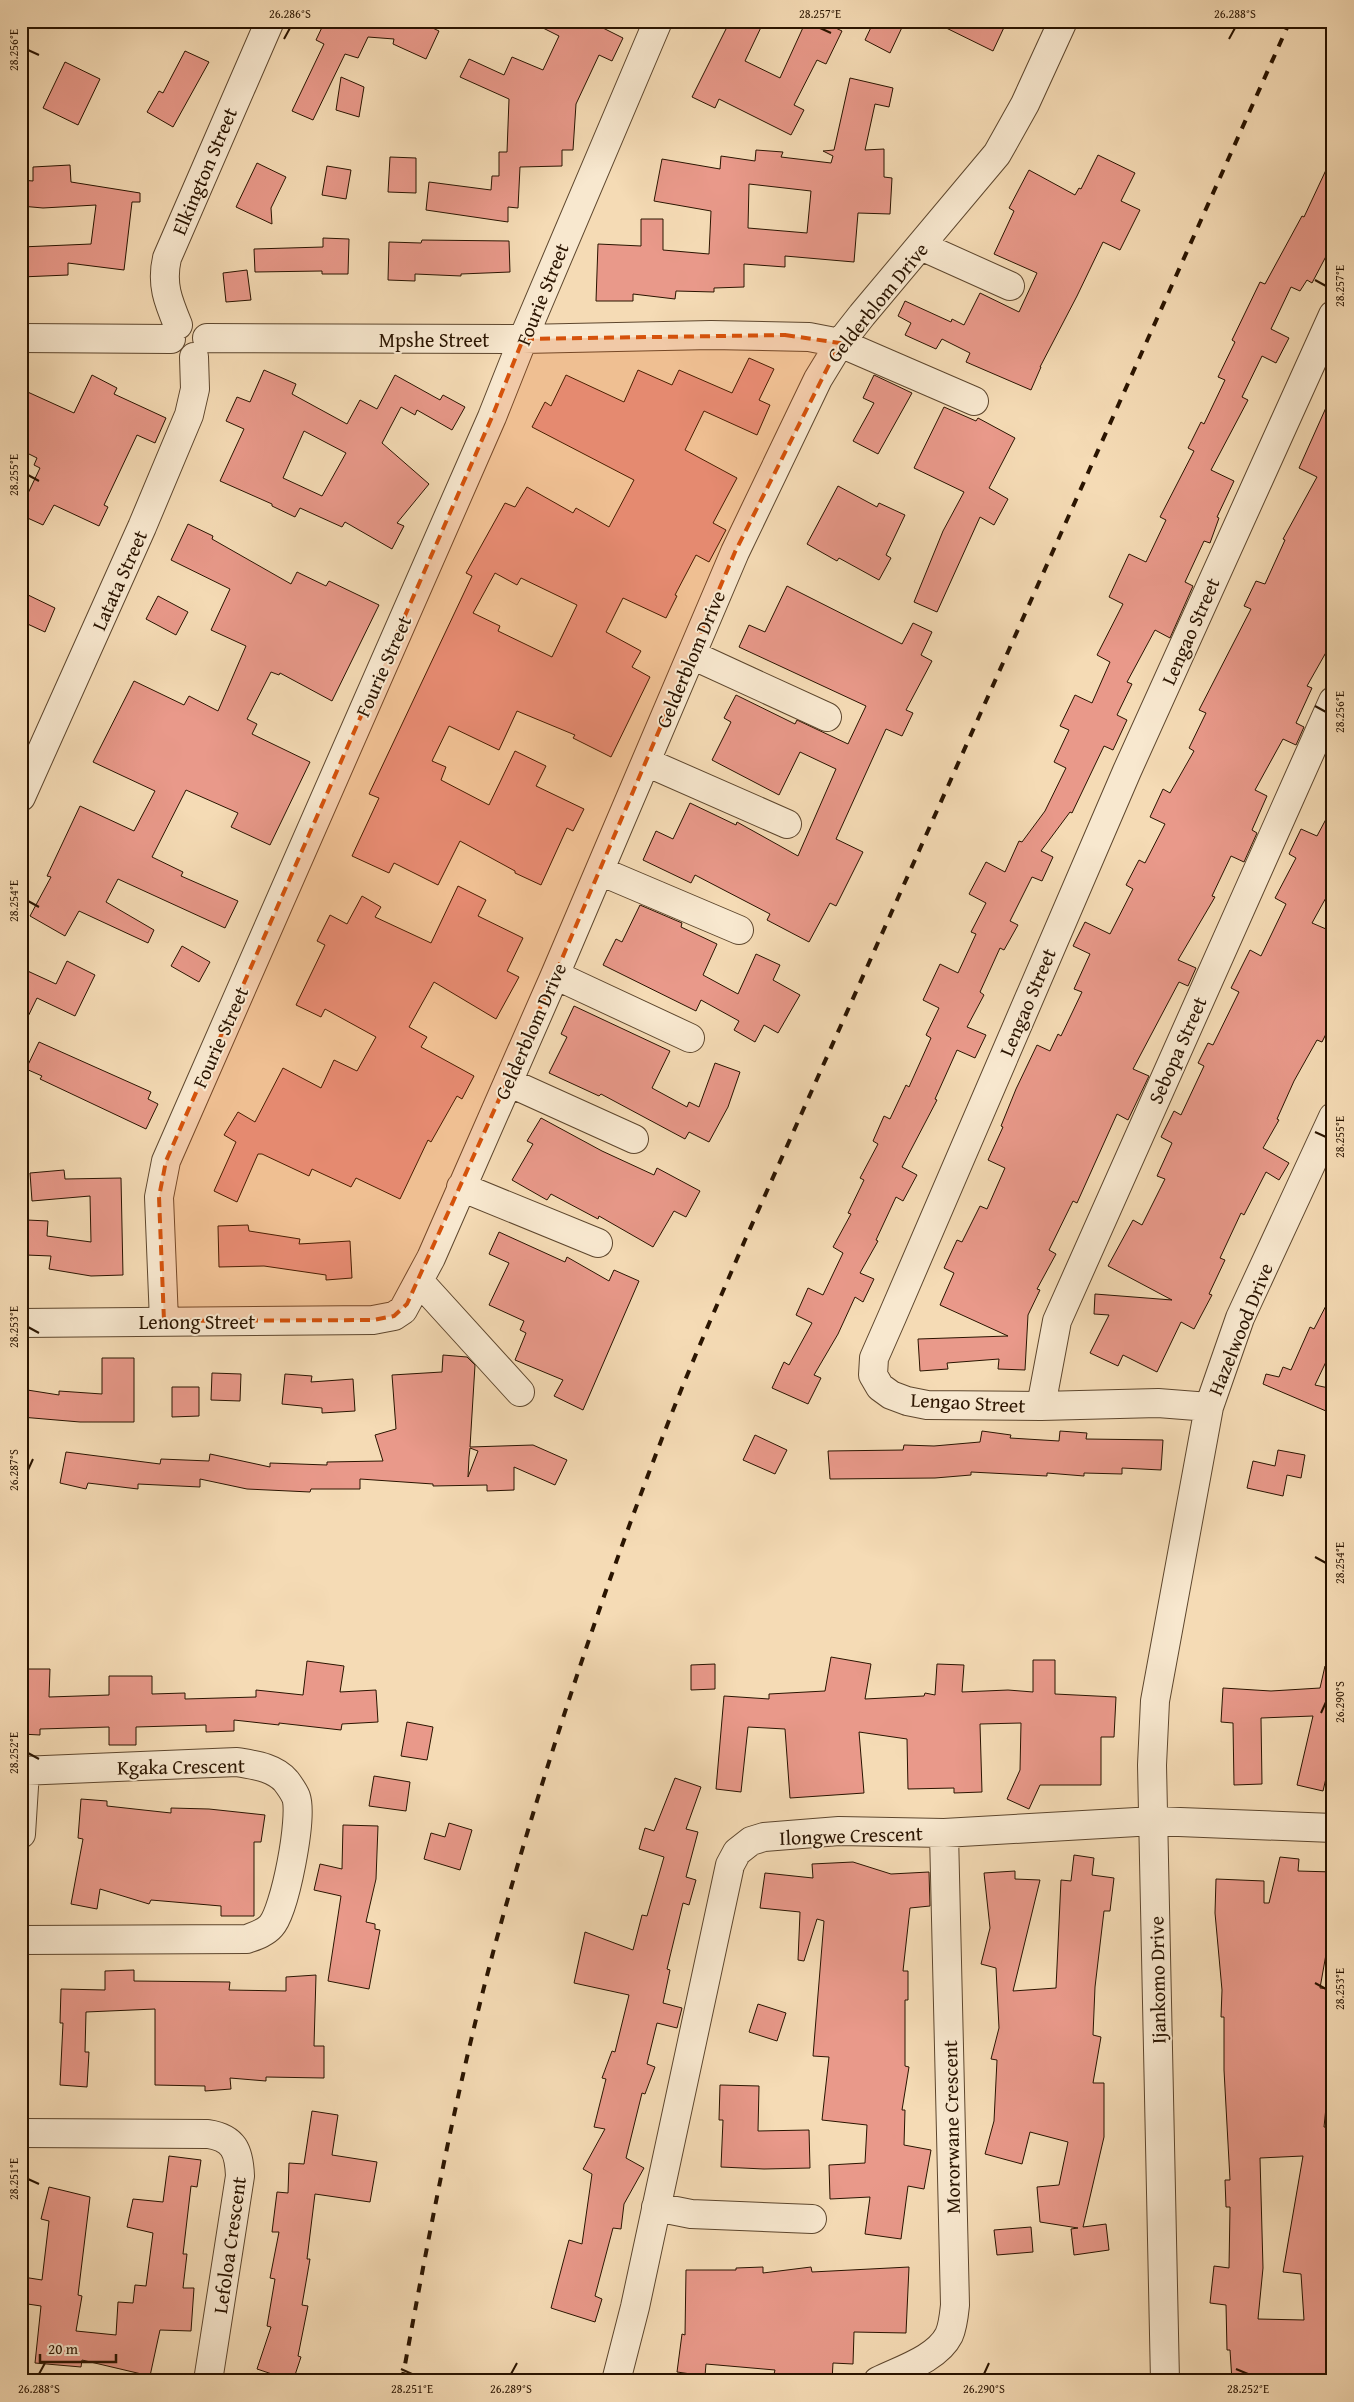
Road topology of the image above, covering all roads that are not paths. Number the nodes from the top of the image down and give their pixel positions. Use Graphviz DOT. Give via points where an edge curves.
graph roads {
  1 [pos="270,21"];
  2 [pos="658,21"];
  3 [pos="1062,21"];
  4 [pos="921,246"];
  5 [pos="1010,286"];
  6 [pos="1333,315"];
  7 [pos="174,332"];
  8 [pos="21,338"];
  9 [pos="522,339"];
  10 [pos="840,343"];
  11 [pos="200,347"];
  12 [pos="974,401"];
  13 [pos="692,655"];
  14 [pos="1333,701"];
  15 [pos="827,716"];
  16 [pos="646,762"];
  17 [pos="21,797"];
  18 [pos="786,824"];
  19 [pos="600,870"];
  20 [pos="739,930"];
  21 [pos="555,975"];
  22 [pos="690,1038"];
  23 [pos="508,1082"];
  24 [pos="1333,1117"];
  25 [pos="634,1139"];
  26 [pos="461,1187"];
  27 [pos="598,1243"];
  28 [pos="419,1281"];
  29 [pos="374,1320"];
  30 [pos="164,1321"];
  31 [pos="21,1323"];
  32 [pos="520,1392"];
  33 [pos="1041,1406"];
  34 [pos="1209,1407"];
  35 [pos="1178,1582"];
  36 [pos="23,1771"];
  37 [pos="1154,1821"];
  38 [pos="1333,1828"];
  39 [pos="944,1832"];
  40 [pos="21,1834"];
  41 [pos="21,1940"];
  42 [pos="21,2133"];
  43 [pos="656,2208"];
  44 [pos="812,2218"];
  45 [pos="208,2381"];
  46 [pos="616,2381"];
  47 [pos="878,2381"];
  48 [pos="1165,2381"];
  1 -- 7 [label="street, Elkington Street" via="167,258 164,285"];
  2 -- 9 [label="street, Fourie Street"];
  3 -- 4 [label="street, Gelderblom Drive" via="997,154"];
  4 -- 5 [label="street"];
  4 -- 10 [label="street, Gelderblom Drive"];
  6 -- 33 [label="street, Lengao Street" via="1127,771 874,1358 873,1375 880,1386 891,1395 907,1401"];
  7 -- 8 [label="street"];
  7 -- 11 [label="street" via="190,321 196,322 202,326"];
  9 -- 10 [label="street, Mpshe Street" via="775,335"];
  9 -- 11 [label="street, Mpshe Street"];
  9 -- 30 [label="street, Fourie Street" via="492,417 166,1161 159,1197"];
  10 -- 12 [label="street, Mpshe Street"];
  10 -- 13 [label="street, Gelderblom Drive" via="818,379 735,552"];
  11 -- 17 [label="street, Latata Street" via="189,414"];
  13 -- 15 [label="street"];
  13 -- 16 [label="street, Gelderblom Drive"];
  14 -- 33 [label="street, Sebopa Street" via="1057,1321"];
  16 -- 18 [label="street"];
  16 -- 19 [label="street, Gelderblom Drive"];
  19 -- 20 [label="street"];
  19 -- 21 [label="street, Gelderblom Drive"];
  21 -- 22 [label="street"];
  21 -- 23 [label="street, Gelderblom Drive"];
  23 -- 25 [label="street"];
  23 -- 26 [label="street, Gelderblom Drive"];
  24 -- 34 [label="street, Hazelwood Drive" via="1240,1318"];
  26 -- 27 [label="street"];
  26 -- 28 [label="street, Gelderblom Drive"];
  28 -- 29 [label="street, Gelderblom Drive" via="402,1310 394,1316"];
  28 -- 32 [label="street"];
  29 -- 30 [label="street, Lenong Street"];
  30 -- 31 [label="street, Lenong Street"];
  33 -- 34 [label="street, Lengao Street" via="1158,1403"];
  34 -- 35 [label="street, Hazelwood Drive"];
  35 -- 37 [label="street, Ijankomo Drive" via="1154,1701"];
  36 -- 40 [label="street"];
  36 -- 41 [label="street, Kgaka Crescent" via="237,1762 258,1765 286,1781 296,1798 298,1816 284,1898 270,1926 260,1934 247,1939"];
  37 -- 38 [label="street, Ilongwe Crescent"];
  37 -- 39 [label="street, Ilongwe Crescent"];
  37 -- 48 [label="street, Ijankomo Drive"];
  39 -- 43 [label="street, Ilongwe Crescent" via="839,1831 764,1837 750,1841 737,1852 730,1865"];
  39 -- 47 [label="street, Mororwane Crescent" via="954,2313 949,2336 940,2348"];
  42 -- 45 [label="street, Lefoloa Crescent" via="208,2134 220,2136 233,2146 240,2162 240,2176"];
  43 -- 44 [label="street" via="692,2214"];
  43 -- 46 [label="street, Ilongwe Crescent"];
}
